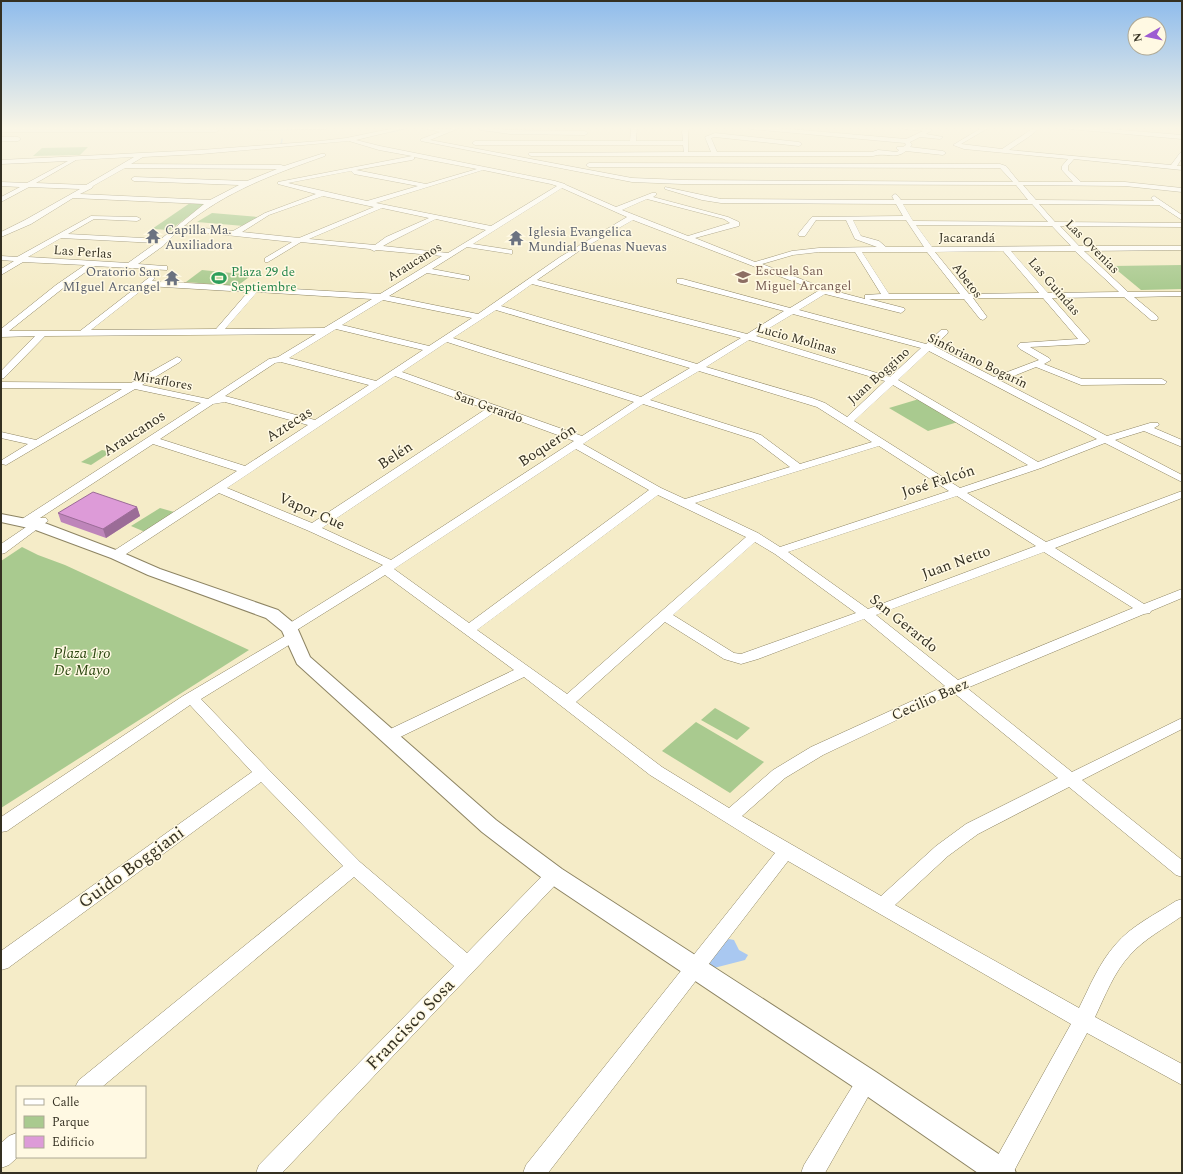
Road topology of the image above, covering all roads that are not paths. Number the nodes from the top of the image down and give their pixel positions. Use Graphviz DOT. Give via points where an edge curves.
graph roads {
  1 [pos="35,182"];
  2 [pos="99,182"];
  3 [pos="214,182"];
  4 [pos="286,182"];
  5 [pos="404,182"];
  6 [pos="439,182"];
  7 [pos="553,182"];
  8 [pos="677,182"];
  9 [pos="682,182"];
  10 [pos="687,182"];
  11 [pos="887,182"];
  12 [pos="987,182"];
  13 [pos="1077,182"];
  14 [pos="249,183"];
  15 [pos="1,184"];
  16 [pos="31,184"];
  17 [pos="1017,184"];
  18 [pos="1079,184"];
  19 [pos="563,185"];
  20 [pos="1134,185"];
  21 [pos="425,186"];
  22 [pos="90,187"];
  23 [pos="667,188"];
  24 [pos="1182,190"];
  25 [pos="323,194"];
  26 [pos="73,196"];
  27 [pos="647,197"];
  28 [pos="1,200"];
  29 [pos="212,202"];
  30 [pos="897,202"];
  31 [pos="1033,202"];
  32 [pos="366,203"];
  33 [pos="1163,205"];
  34 [pos="382,206"];
  35 [pos="1182,207"];
  36 [pos="617,209"];
  37 [pos="634,217"];
  38 [pos="436,218"];
  39 [pos="848,218"];
  40 [pos="1182,218"];
  41 [pos="137,219"];
  42 [pos="909,220"];
  43 [pos="1053,224"];
  44 [pos="1182,225"];
  45 [pos="177,229"];
  46 [pos="493,229"];
  47 [pos="802,234"];
  48 [pos="1,235"];
  49 [pos="233,235"];
  50 [pos="60,236"];
  51 [pos="688,238"];
  52 [pos="297,241"];
  53 [pos="160,242"];
  54 [pos="466,245"];
  55 [pos="1182,248"];
  56 [pos="374,249"];
  57 [pos="884,249"];
  58 [pos="929,249"];
  59 [pos="1005,249"];
  60 [pos="1079,249"];
  61 [pos="857,250"];
  62 [pos="509,252"];
  63 [pos="447,257"];
  64 [pos="1,258"];
  65 [pos="20,259"];
  66 [pos="268,260"];
  67 [pos="92,264"];
  68 [pos="755,264"];
  69 [pos="126,266"];
  70 [pos="426,270"];
  71 [pos="1,273"];
  72 [pos="466,278"];
  73 [pos="531,281"];
  74 [pos="680,281"];
  75 [pos="145,283"];
  76 [pos="254,290"];
  77 [pos="824,291"];
  78 [pos="1182,294"];
  79 [pos="1046,295"];
  80 [pos="1126,295"];
  81 [pos="965,296"];
  82 [pos="382,297"];
  83 [pos="847,297"];
  84 [pos="887,297"];
  85 [pos="495,307"];
  86 [pos="901,310"];
  87 [pos="790,311"];
  88 [pos="479,317"];
  89 [pos="983,317"];
  90 [pos="1154,318"];
  91 [pos="330,329"];
  92 [pos="218,332"];
  93 [pos="944,332"];
  94 [pos="1,333"];
  95 [pos="42,334"];
  96 [pos="81,334"];
  97 [pos="749,337"];
  98 [pos="446,339"];
  99 [pos="928,348"];
  100 [pos="431,349"];
  101 [pos="281,359"];
  102 [pos="177,360"];
  103 [pos="1038,365"];
  104 [pos="700,367"];
  105 [pos="395,372"];
  106 [pos="1,376"];
  107 [pos="891,380"];
  108 [pos="993,381"];
  109 [pos="1162,382"];
  110 [pos="377,384"];
  111 [pos="1,385"];
  112 [pos="133,386"];
  113 [pos="225,399"];
  114 [pos="209,402"];
  115 [pos="642,402"];
  116 [pos="494,408"];
  117 [pos="846,422"];
  118 [pos="316,424"];
  119 [pos="1,435"];
  120 [pos="1107,439"];
  121 [pos="155,441"];
  122 [pos="580,442"];
  123 [pos="37,443"];
  124 [pos="879,443"];
  125 [pos="1182,444"];
  126 [pos="6,462"];
  127 [pos="1037,466"];
  128 [pos="799,468"];
  129 [pos="246,470"];
  130 [pos="1182,479"];
  131 [pos="218,488"];
  132 [pos="657,490"];
  133 [pos="958,492"];
  134 [pos="1182,494"];
  135 [pos="684,503"];
  136 [pos="1,518"];
  137 [pos="31,524"];
  138 [pos="312,528"];
  139 [pos="754,536"];
  140 [pos="1045,547"];
  141 [pos="1,550"];
  142 [pos="779,551"];
  143 [pos="116,555"];
  144 [pos="389,567"];
  145 [pos="1182,593"];
  146 [pos="1145,610"];
  147 [pos="865,613"];
  148 [pos="664,616"];
  149 [pos="468,630"];
  150 [pos="291,633"];
  151 [pos="525,671"];
  152 [pos="955,687"];
  153 [pos="192,698"];
  154 [pos="567,702"];
  155 [pos="1182,722"];
  156 [pos="389,736"];
  157 [pos="262,773"];
  158 [pos="1069,779"];
  159 [pos="730,817"];
  160 [pos="1,826"];
  161 [pos="786,851"];
  162 [pos="354,868"];
  163 [pos="1182,870"];
  164 [pos="554,875"];
  165 [pos="882,906"];
  166 [pos="1182,906"];
  167 [pos="1,962"];
  168 [pos="467,965"];
  169 [pos="694,967"];
  170 [pos="1083,1021"];
  171 [pos="1182,1075"];
  172 [pos="868,1081"];
  173 [pos="87,1086"];
  174 [pos="16,1145"];
  175 [pos="1,1157"];
  176 [pos="267,1173"];
  177 [pos="534,1173"];
  178 [pos="812,1173"];
  179 [pos="1001,1173"];
  1 -- 16 [label="street"];
  2 -- 22 [label="street"];
  3 -- 14 [label="street"];
  4 -- 25 [label="street" via="280,183"];
  5 -- 21 [label="street"];
  6 -- 21 [label="street"];
  7 -- 19 [label="street"];
  8 -- 9 [label="street"];
  9 -- 10 [label="street"];
  9 -- 23 [label="street"];
  11 -- 30 [label="street, Abetos"];
  12 -- 17 [label="street"];
  13 -- 18 [label="street"];
  14 -- 29 [label="street"];
  15 -- 16 [label="street"];
  16 -- 22 [label="street"];
  16 -- 28 [label="street"];
  17 -- 18 [label="street"];
  17 -- 31 [label="street, Las Ovenias"];
  18 -- 20 [label="street"];
  19 -- 36 [label="street"];
  19 -- 46 [label="street, Araucanos"];
  20 -- 24 [label="street"];
  20 -- 33 [label="street"];
  21 -- 32 [label="street"];
  22 -- 26 [label="street"];
  23 -- 27 [label="street"];
  23 -- 30 [label="street" via="721,201"];
  25 -- 32 [label="street"];
  25 -- 49 [label="street" via="267,214"];
  26 -- 29 [label="street"];
  26 -- 48 [label="street"];
  27 -- 36 [label="street"];
  27 -- 51 [label="street" via="726,218 736,224"];
  29 -- 45 [label="street"];
  30 -- 31 [label="street"];
  30 -- 42 [label="street, Abetos"];
  31 -- 33 [label="street"];
  31 -- 43 [label="street, Las Ovenias"];
  32 -- 34 [label="street"];
  33 -- 35 [label="street"];
  33 -- 40 [label="street"];
  34 -- 38 [label="street"];
  34 -- 52 [label="street"];
  36 -- 37 [label="street"];
  37 -- 51 [label="street"];
  37 -- 73 [label="street, Aztecas" via="572,252"];
  38 -- 46 [label="street"];
  38 -- 56 [label="street" via="395,236"];
  39 -- 42 [label="street"];
  39 -- 47 [label="street" via="814,218"];
  39 -- 57 [label="street" via="858,237 876,243"];
  41 -- 50 [label="street" via="93,217"];
  42 -- 43 [label="street"];
  42 -- 58 [label="street, Abetos"];
  43 -- 44 [label="street"];
  43 -- 60 [label="street, Las Ovenias"];
  45 -- 49 [label="street"];
  45 -- 53 [label="street"];
  46 -- 54 [label="street, Araucanos"];
  49 -- 52 [label="street"];
  50 -- 53 [label="street"];
  50 -- 65 [label="street"];
  51 -- 68 [label="street"];
  52 -- 56 [label="street"];
  52 -- 66 [label="street"];
  53 -- 69 [label="street"];
  54 -- 62 [label="street"];
  54 -- 63 [label="street, Araucanos"];
  55 -- 60 [label="street, Jacarandá"];
  56 -- 63 [label="street"];
  57 -- 58 [label="street, Jacarandá"];
  57 -- 61 [label="street, Jacarandá"];
  58 -- 59 [label="street, Jacarandá"];
  58 -- 81 [label="street, Abetos"];
  59 -- 60 [label="street, Jacarandá"];
  59 -- 79 [label="street, Las Guindas"];
  60 -- 80 [label="street, Las Ovenias"];
  61 -- 68 [label="street, Jacarandá" via="804,251"];
  61 -- 84 [label="street"];
  63 -- 70 [label="street, Araucanos"];
  64 -- 65 [label="street, Las Perlas"];
  65 -- 67 [label="street, Las Perlas"];
  65 -- 71 [label="street"];
  67 -- 69 [label="street, Las Perlas"];
  67 -- 94 [label="street"];
  68 -- 77 [label="street"];
  69 -- 75 [label="street, Las Perlas" via="164,268"];
  70 -- 72 [label="street"];
  70 -- 82 [label="street, Araucanos"];
  73 -- 85 [label="street, Aztecas"];
  73 -- 97 [label="street, Lucio Molinas"];
  74 -- 87 [label="street, Sinforiano Bogarín"];
  75 -- 76 [label="street"];
  75 -- 96 [label="street"];
  76 -- 82 [label="street"];
  76 -- 92 [label="street"];
  77 -- 83 [label="street"];
  77 -- 87 [label="street, Boquerón"];
  78 -- 80 [label="street"];
  79 -- 80 [label="street"];
  79 -- 81 [label="street"];
  79 -- 103 [label="street, Las Guindas" via="1085,341 1022,346 1046,360"];
  80 -- 90 [label="street, Las Ovenias"];
  81 -- 84 [label="street"];
  81 -- 89 [label="street, Abetos"];
  82 -- 88 [label="street"];
  82 -- 91 [label="street, Araucanos"];
  83 -- 84 [label="street"];
  83 -- 86 [label="street"];
  85 -- 88 [label="street, Aztecas"];
  85 -- 104 [label="street"];
  87 -- 97 [label="street, Boquerón"];
  87 -- 99 [label="street, Sinforiano Bogarín"];
  88 -- 98 [label="street, Aztecas"];
  91 -- 92 [label="street"];
  91 -- 100 [label="street"];
  91 -- 101 [label="street, Araucanos"];
  92 -- 96 [label="street"];
  93 -- 99 [label="street, Juan Boggino"];
  94 -- 95 [label="street"];
  95 -- 96 [label="street"];
  95 -- 106 [label="street"];
  97 -- 104 [label="street, Boquerón"];
  97 -- 107 [label="street, Lucio Molinas"];
  98 -- 100 [label="street, Aztecas"];
  98 -- 115 [label="street"];
  99 -- 107 [label="street, Juan Boggino"];
  99 -- 108 [label="street, Sinforiano Bogarín"];
  100 -- 105 [label="street, Aztecas"];
  101 -- 110 [label="street"];
  101 -- 113 [label="street, Araucanos" via="280,363"];
  101 -- 114 [label="street, Araucanos" via="272,361"];
  102 -- 112 [label="street"];
  103 -- 108 [label="street"];
  103 -- 109 [label="street" via="1081,382"];
  104 -- 115 [label="street, Boquerón"];
  104 -- 117 [label="street" via="808,400 821,405"];
  105 -- 110 [label="street, Aztecas"];
  105 -- 116 [label="street, San Gerardo"];
  107 -- 117 [label="street, Juan Boggino"];
  107 -- 127 [label="street, Lucio Molinas"];
  108 -- 120 [label="street, Sinforiano Bogarín"];
  110 -- 118 [label="street, Aztecas"];
  111 -- 112 [label="street, Miraflores"];
  112 -- 114 [label="street, Miraflores"];
  112 -- 123 [label="street"];
  113 -- 114 [label="street, Miraflores"];
  113 -- 118 [label="street, Miraflores"];
  113 -- 121 [label="street, Araucanos"];
  114 -- 121 [label="street, Araucanos"];
  115 -- 122 [label="street, Boquerón"];
  115 -- 128 [label="street" via="757,437"];
  116 -- 122 [label="street, San Gerardo"];
  116 -- 138 [label="street, Belén"];
  117 -- 124 [label="street"];
  118 -- 129 [label="street, Aztecas"];
  119 -- 123 [label="street"];
  120 -- 125 [label="street, José Falcón" via="1149,426"];
  120 -- 127 [label="street, José Falcón"];
  120 -- 130 [label="street, Sinforiano Bogarín"];
  121 -- 129 [label="street"];
  121 -- 137 [label="street, Araucanos"];
  122 -- 132 [label="street, San Gerardo"];
  122 -- 144 [label="street, Boquerón"];
  123 -- 126 [label="street"];
  124 -- 128 [label="street"];
  124 -- 133 [label="street"];
  127 -- 133 [label="street, José Falcón"];
  128 -- 135 [label="street"];
  129 -- 131 [label="street, Aztecas"];
  131 -- 138 [label="street, Vapor Cue"];
  131 -- 143 [label="street, Aztecas"];
  132 -- 135 [label="street, San Gerardo"];
  132 -- 149 [label="street"];
  133 -- 140 [label="street"];
  133 -- 142 [label="street, José Falcón"];
  134 -- 140 [label="street, Juan Netto"];
  135 -- 139 [label="street, San Gerardo"];
  136 -- 137 [label="main road"];
  137 -- 141 [label="street, Araucanos"];
  137 -- 143 [label="main road"];
  138 -- 144 [label="street, Vapor Cue"];
  139 -- 142 [label="street, San Gerardo"];
  139 -- 148 [label="street"];
  140 -- 146 [label="street"];
  140 -- 147 [label="street, Juan Netto"];
  142 -- 147 [label="street, San Gerardo"];
  143 -- 150 [label="main road" via="154,572 272,614"];
  144 -- 149 [label="street, Vapor Cue"];
  144 -- 150 [label="street, Boquerón"];
  145 -- 146 [label="street, Cecilio Baez"];
  146 -- 152 [label="street, Cecilio Baez"];
  147 -- 148 [label="street, Juan Netto" via="741,659 729,656"];
  147 -- 152 [label="street, San Gerardo"];
  148 -- 154 [label="street"];
  149 -- 151 [label="street, Vapor Cue"];
  150 -- 153 [label="street, Boquerón"];
  150 -- 156 [label="main road" via="303,660"];
  151 -- 154 [label="street, Vapor Cue"];
  151 -- 156 [label="street"];
  152 -- 158 [label="street, San Gerardo"];
  152 -- 159 [label="street, Cecilio Baez" via="817,751 779,774"];
  153 -- 157 [label="street"];
  153 -- 160 [label="street, Boquerón"];
  154 -- 159 [label="street, Vapor Cue" via="656,771"];
  155 -- 158 [label="street"];
  156 -- 164 [label="main road" via="489,826"];
  157 -- 162 [label="street"];
  157 -- 167 [label="street, Guido Boggiani"];
  158 -- 163 [label="street, San Gerardo"];
  158 -- 165 [label="street" via="972,829 942,850"];
  159 -- 161 [label="street, Vapor Cue"];
  161 -- 165 [label="street, Vapor Cue"];
  161 -- 169 [label="street"];
  162 -- 168 [label="street"];
  162 -- 173 [label="street"];
  164 -- 168 [label="street, Francisco Sosa"];
  164 -- 169 [label="main road"];
  165 -- 170 [label="street, Vapor Cue"];
  166 -- 170 [label="street" via="1123,949 1107,971"];
  168 -- 176 [label="street, Francisco Sosa"];
  169 -- 172 [label="main road"];
  169 -- 177 [label="street"];
  170 -- 171 [label="street, Vapor Cue"];
  170 -- 179 [label="street"];
  172 -- 178 [label="street"];
  172 -- 179 [label="main road"];
  174 -- 175 [label="street"];
}
